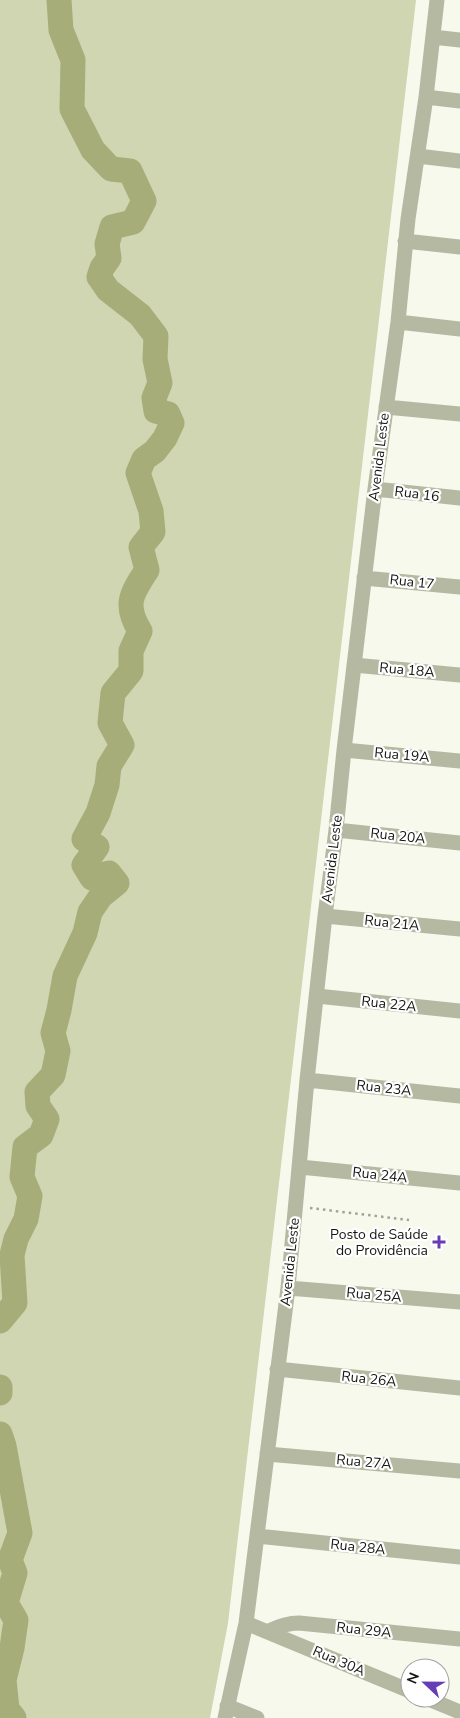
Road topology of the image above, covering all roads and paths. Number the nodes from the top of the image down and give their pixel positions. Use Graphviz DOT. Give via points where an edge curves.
graph roads {
  1 [pos="437,0"];
  2 [pos="433,37"];
  3 [pos="460,40"];
  4 [pos="426,97"];
  5 [pos="460,100"];
  6 [pos="418,156"];
  7 [pos="460,161"];
  8 [pos="405,241"];
  9 [pos="460,247"];
  10 [pos="398,322"];
  11 [pos="460,329"];
  12 [pos="386,407"];
  13 [pos="460,414"];
  14 [pos="375,488"];
  15 [pos="460,498"];
  16 [pos="364,578"];
  17 [pos="460,587"];
  18 [pos="354,665"];
  19 [pos="460,675"];
  20 [pos="344,750"];
  21 [pos="460,760"];
  22 [pos="336,830"];
  23 [pos="460,843"];
  24 [pos="325,916"];
  25 [pos="460,929"];
  26 [pos="317,996"];
  27 [pos="460,1012"];
  28 [pos="307,1080"];
  29 [pos="460,1096"];
  30 [pos="300,1166"];
  31 [pos="460,1183"];
  32 [pos="296,1206"];
  33 [pos="409,1220"];
  34 [pos="288,1288"];
  35 [pos="460,1302"];
  36 [pos="277,1369"];
  37 [pos="460,1388"];
  38 [pos="267,1454"];
  39 [pos="460,1471"];
  40 [pos="257,1536"];
  41 [pos="460,1557"];
  42 [pos="246,1623"];
  43 [pos="269,1631"];
  44 [pos="460,1639"];
  45 [pos="400,1687"];
  46 [pos="226,1712"];
  47 [pos="257,1718"];
  1 -- 2 [label="street, Avenida Leste"];
  2 -- 3 [label="street"];
  2 -- 4 [label="street, Avenida Leste"];
  4 -- 5 [label="street"];
  4 -- 6 [label="street, Avenida Leste"];
  6 -- 7 [label="street"];
  6 -- 8 [label="street, Avenida Leste"];
  8 -- 9 [label="street"];
  8 -- 10 [label="street, Avenida Leste"];
  10 -- 11 [label="street"];
  10 -- 12 [label="street, Avenida Leste"];
  12 -- 13 [label="street"];
  12 -- 14 [label="street, Avenida Leste"];
  14 -- 15 [label="street, Rua 16"];
  14 -- 16 [label="street, Avenida Leste"];
  16 -- 17 [label="street, Rua 17"];
  16 -- 18 [label="street, Avenida Leste"];
  18 -- 19 [label="street, Rua 18A"];
  18 -- 20 [label="street, Avenida Leste"];
  20 -- 21 [label="street, Rua 19A"];
  20 -- 22 [label="street, Avenida Leste"];
  22 -- 23 [label="street, Rua 20A"];
  22 -- 24 [label="street, Avenida Leste"];
  24 -- 25 [label="street, Rua 21A"];
  24 -- 26 [label="street, Avenida Leste"];
  26 -- 27 [label="street, Rua 22A"];
  26 -- 28 [label="street, Avenida Leste"];
  28 -- 29 [label="street, Rua 23A"];
  28 -- 30 [label="street, Avenida Leste"];
  30 -- 31 [label="street, Rua 24A"];
  30 -- 32 [label="street, Avenida Leste"];
  32 -- 33 [label="path"];
  32 -- 34 [label="street, Avenida Leste"];
  34 -- 35 [label="street, Rua 25A"];
  34 -- 36 [label="street, Avenida Leste"];
  36 -- 37 [label="street, Rua 26A"];
  36 -- 38 [label="street, Avenida Leste"];
  38 -- 39 [label="street, Rua 27A"];
  38 -- 40 [label="street, Avenida Leste"];
  40 -- 41 [label="street, Rua 28A"];
  40 -- 42 [label="street, Avenida Leste"];
  42 -- 43 [label="street, Rua 30A"];
  42 -- 46 [label="street, Avenida Leste"];
  43 -- 44 [label="street, Rua 29A" via="289,1623 299,1623"];
  43 -- 45 [label="street, Rua 30A"];
  46 -- 47 [label="street"];
}
